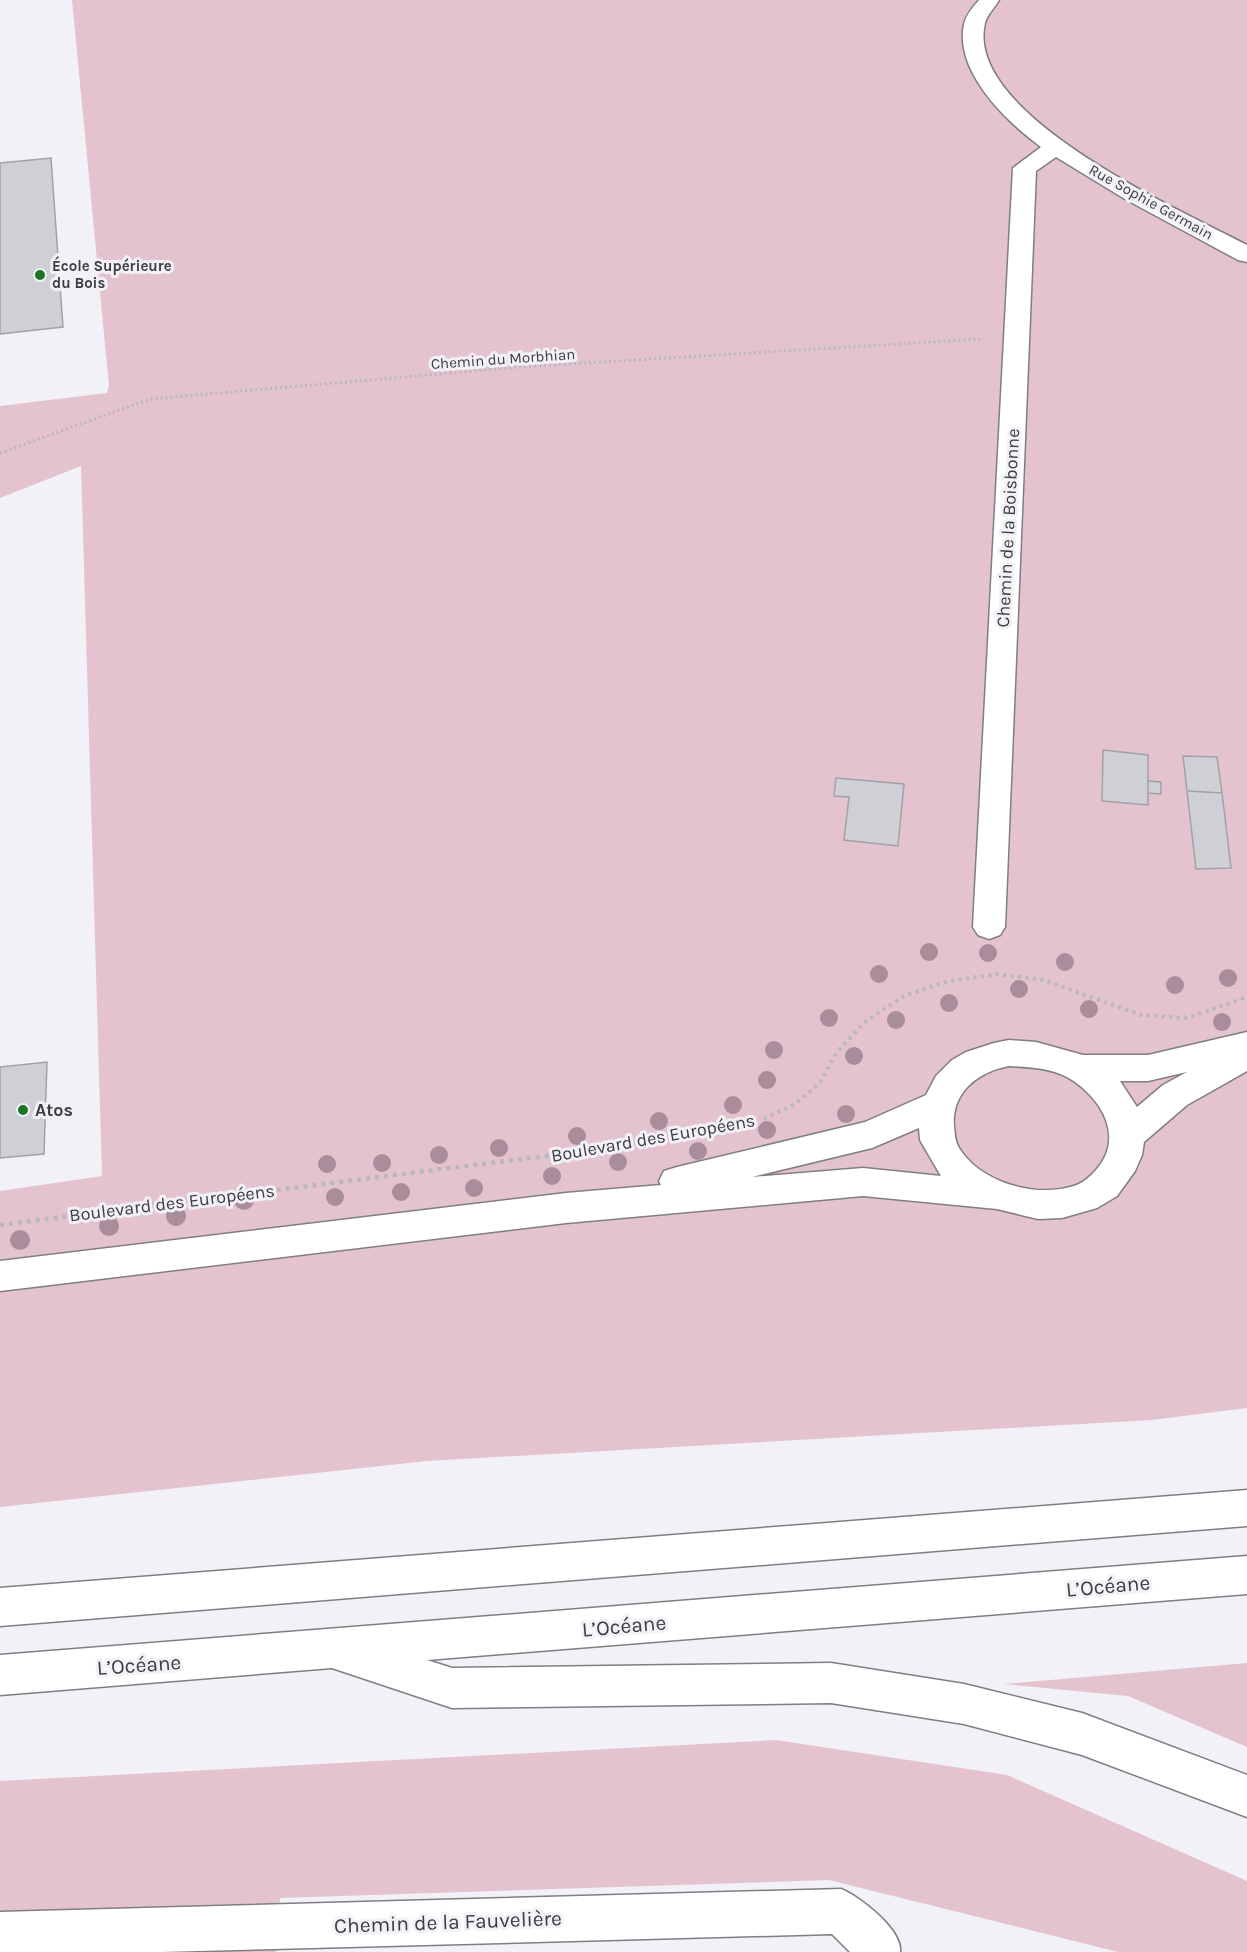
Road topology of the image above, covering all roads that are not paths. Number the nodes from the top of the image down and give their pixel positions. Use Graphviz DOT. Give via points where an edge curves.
graph roads {
  1 [pos="989,0"];
  2 [pos="1057,146"];
  3 [pos="1247,255"];
  4 [pos="988,927"];
  5 [pos="1247,1045"];
  6 [pos="1247,1057"];
  7 [pos="1080,1068"];
  8 [pos="936,1105"];
  9 [pos="1128,1135"];
  10 [pos="993,1196"];
  11 [pos="566,1208"];
  12 [pos="0,1276"];
  13 [pos="1239,1505"];
  14 [pos="1247,1575"];
  15 [pos="0,1607"];
  16 [pos="332,1649"];
  17 [pos="0,1676"];
  18 [pos="1247,1796"];
  19 [pos="0,1934"];
  20 [pos="877,1952"];
  1 -- 2 [label="main road, Rue Sophie Germain" via="974,24 974,46 1003,100 1025,124"];
  2 -- 3 [label="main road, Rue Sophie Germain"];
  2 -- 4 [label="main road, Chemin de la Boisbonne" via="1025,168"];
  5 -- 7 [label="main road" via="1148,1068"];
  6 -- 9 [label="main road" via="1174,1095"];
  7 -- 8 [label="main road" via="1046,1055 1009,1053 977,1061 951,1079"];
  7 -- 9 [label="main road" via="1105,1086 1122,1109"];
  8 -- 10 [label="main road" via="935,1130 945,1156 965,1179"];
  8 -- 11 [label="main road" via="872,1134"];
  9 -- 10 [label="main road" via="1125,1156 1115,1176 1098,1191 1048,1206 1020,1204"];
  10 -- 11 [label="main road" via="863,1182"];
  11 -- 12 [label="main road"];
  13 -- 15 [label="main road"];
  14 -- 16 [label="main road, L’Océane"];
  16 -- 17 [label="main road, L’Océane"];
  16 -- 18 [label="main road" via="452,1688 831,1683 964,1704 1082,1734"];
  19 -- 20 [label="main road, Chemin de la Fauvelière" via="841,1911 878,1948"];
}
